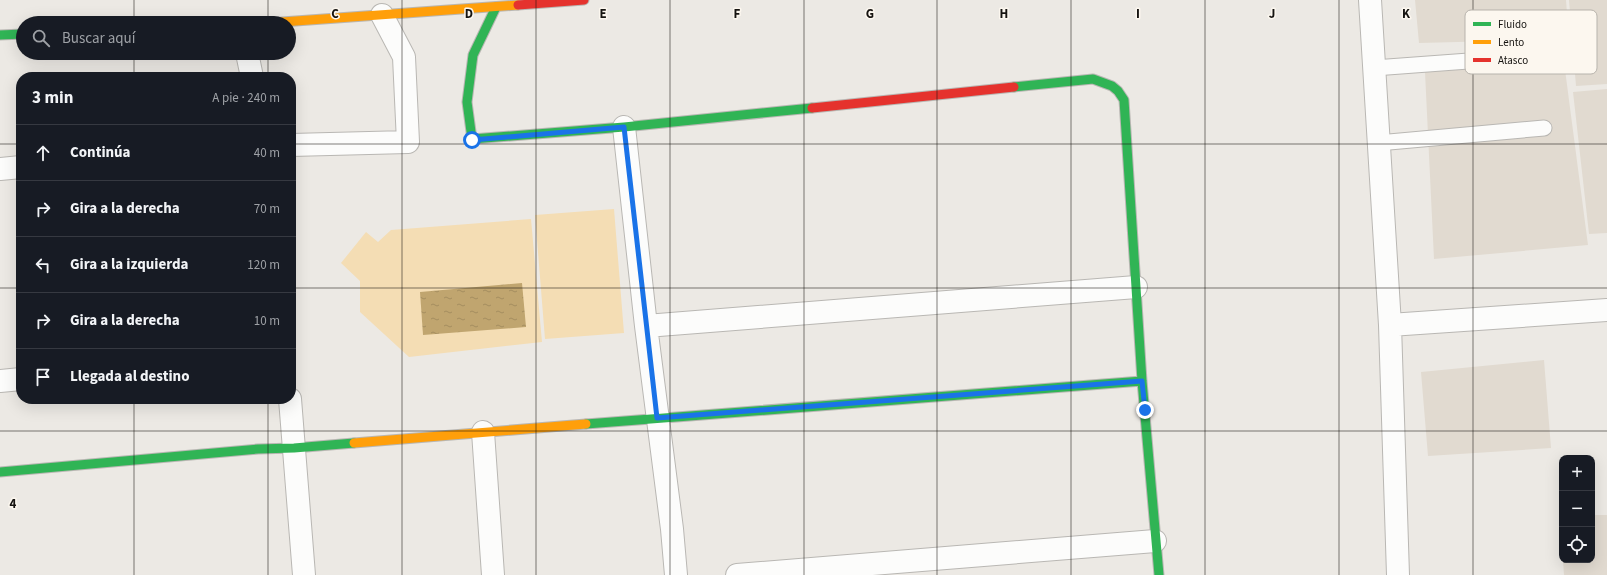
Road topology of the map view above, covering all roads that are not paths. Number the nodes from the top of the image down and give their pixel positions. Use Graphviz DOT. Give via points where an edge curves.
graph roads {
  1 [pos="584,0"];
  2 [pos="1370,0"];
  3 [pos="496,7"];
  4 [pos="382,15"];
  5 [pos="296,21"];
  6 [pos="16,34"];
  7 [pos="0,35"];
  8 [pos="248,60"];
  9 [pos="1465,61"];
  10 [pos="1374,68"];
  11 [pos="251,72"];
  12 [pos="624,127"];
  13 [pos="1544,128"];
  14 [pos="1378,143"];
  15 [pos="296,145"];
  16 [pos="16,167"];
  17 [pos="0,169"];
  18 [pos="1136,287"];
  19 [pos="1607,310"];
  20 [pos="1390,325"];
  21 [pos="646,326"];
  22 [pos="16,379"];
  23 [pos="0,381"];
  24 [pos="1142,381"];
  25 [pos="290,404"];
  26 [pos="657,418"];
  27 [pos="483,432"];
  28 [pos="294,448"];
  29 [pos="0,472"];
  30 [pos="1155,541"];
  31 [pos="304,575"];
  32 [pos="492,575"];
  33 [pos="676,575"];
  34 [pos="737,575"];
  35 [pos="1159,575"];
  36 [pos="1398,575"];
  1 -- 3 [label="street"];
  2 -- 10 [label="street"];
  3 -- 4 [label="street"];
  3 -- 12 [label="street" via="473,55 467,102 472,140"];
  4 -- 5 [label="street"];
  4 -- 15 [label="street" via="404,58 408,142"];
  6 -- 7 [label="street"];
  8 -- 11 [label="street"];
  9 -- 10 [label="lane"];
  10 -- 14 [label="street"];
  12 -- 18 [label="street" via="1093,79 1111,84 1124,100"];
  12 -- 21 [label="street"];
  13 -- 14 [label="lane"];
  14 -- 20 [label="street"];
  16 -- 17 [label="street"];
  18 -- 21 [label="street"];
  18 -- 24 [label="street"];
  19 -- 20 [label="street"];
  20 -- 36 [label="street"];
  21 -- 26 [label="street"];
  22 -- 23 [label="street"];
  24 -- 26 [label="street"];
  24 -- 30 [label="street"];
  25 -- 28 [label="street"];
  26 -- 27 [label="street"];
  26 -- 33 [label="street"];
  27 -- 28 [label="street"];
  27 -- 32 [label="street"];
  28 -- 29 [label="street"];
  28 -- 31 [label="street"];
  30 -- 34 [label="street"];
  30 -- 35 [label="street"];
}
